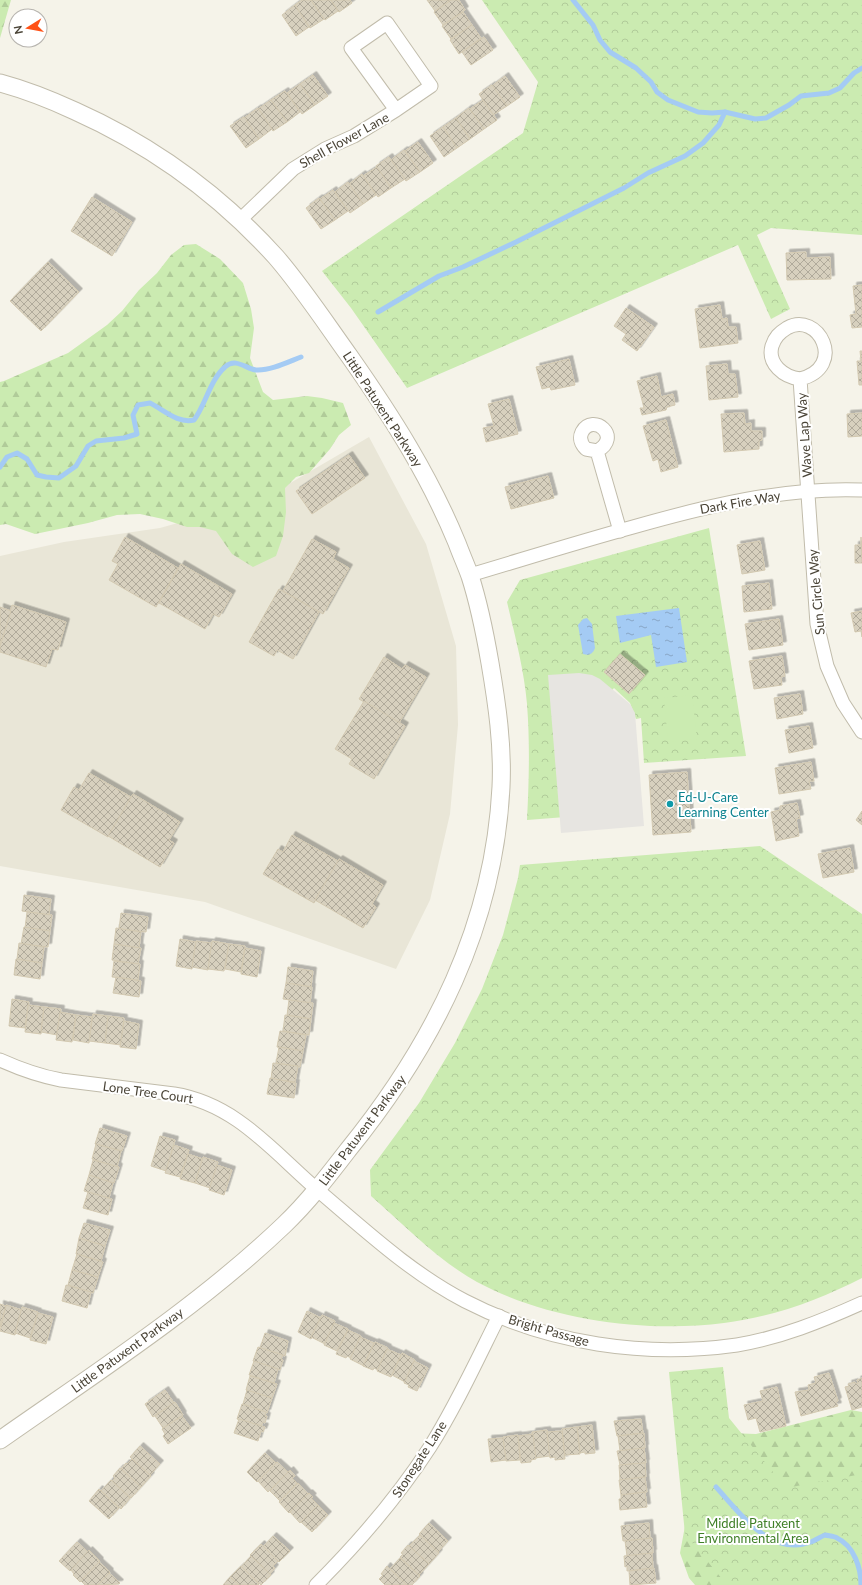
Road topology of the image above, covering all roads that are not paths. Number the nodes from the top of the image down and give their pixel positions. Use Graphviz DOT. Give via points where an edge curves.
graph roads {
  1 [pos="0,83"];
  2 [pos="396,110"];
  3 [pos="240,220"];
  4 [pos="800,379"];
  5 [pos="597,451"];
  6 [pos="862,490"];
  7 [pos="808,491"];
  8 [pos="620,531"];
  9 [pos="470,575"];
  10 [pos="862,732"];
  11 [pos="0,1060"];
  12 [pos="317,1189"];
  13 [pos="862,1303"];
  14 [pos="499,1316"];
  15 [pos="0,1440"];
  16 [pos="316,1585"];
  1 -- 3 [label="street, Little Patuxent Parkway" via="48,99 129,138 165,160"];
  2 -- 2 [label="street, Shell Flower Lane" via="352,48 386,23 431,86"];
  2 -- 3 [label="street, Shell Flower Lane" via="293,169"];
  3 -- 9 [label="street, Little Patuxent Parkway" via="282,265 324,320 404,437 448,522"];
  4 -- 4 [label="street, Wave Lap Way" via="818,370 825,351 823,340 818,333 802,325 791,326 780,332 772,349 772,359 776,367 791,378"];
  4 -- 7 [label="street, Wave Lap Way"];
  5 -- 8 [label="street"];
  6 -- 7 [label="street, Dark Fire Way"];
  7 -- 8 [label="street, Dark Fire Way" via="722,504"];
  7 -- 10 [label="street, Sun Circle Way" via="817,624 827,666 843,703"];
  8 -- 9 [label="street, Dark Fire Way"];
  9 -- 12 [label="street, Little Patuxent Parkway" via="485,634 496,698 500,741 501,785 495,848 485,896 472,939 455,981 420,1048 368,1126"];
  11 -- 12 [label="street, Lone Tree Court" via="48,1078 190,1096 209,1103 249,1127"];
  12 -- 14 [label="street, Bright Passage" via="374,1238 429,1278 466,1301"];
  12 -- 15 [label="street, Little Patuxent Parkway" via="283,1226 208,1291"];
  13 -- 14 [label="street, Bright Passage" via="799,1329 766,1339 738,1345 671,1350 603,1345 568,1339"];
  14 -- 16 [label="street, Stonegate Lane" via="430,1447 366,1532"];
}
